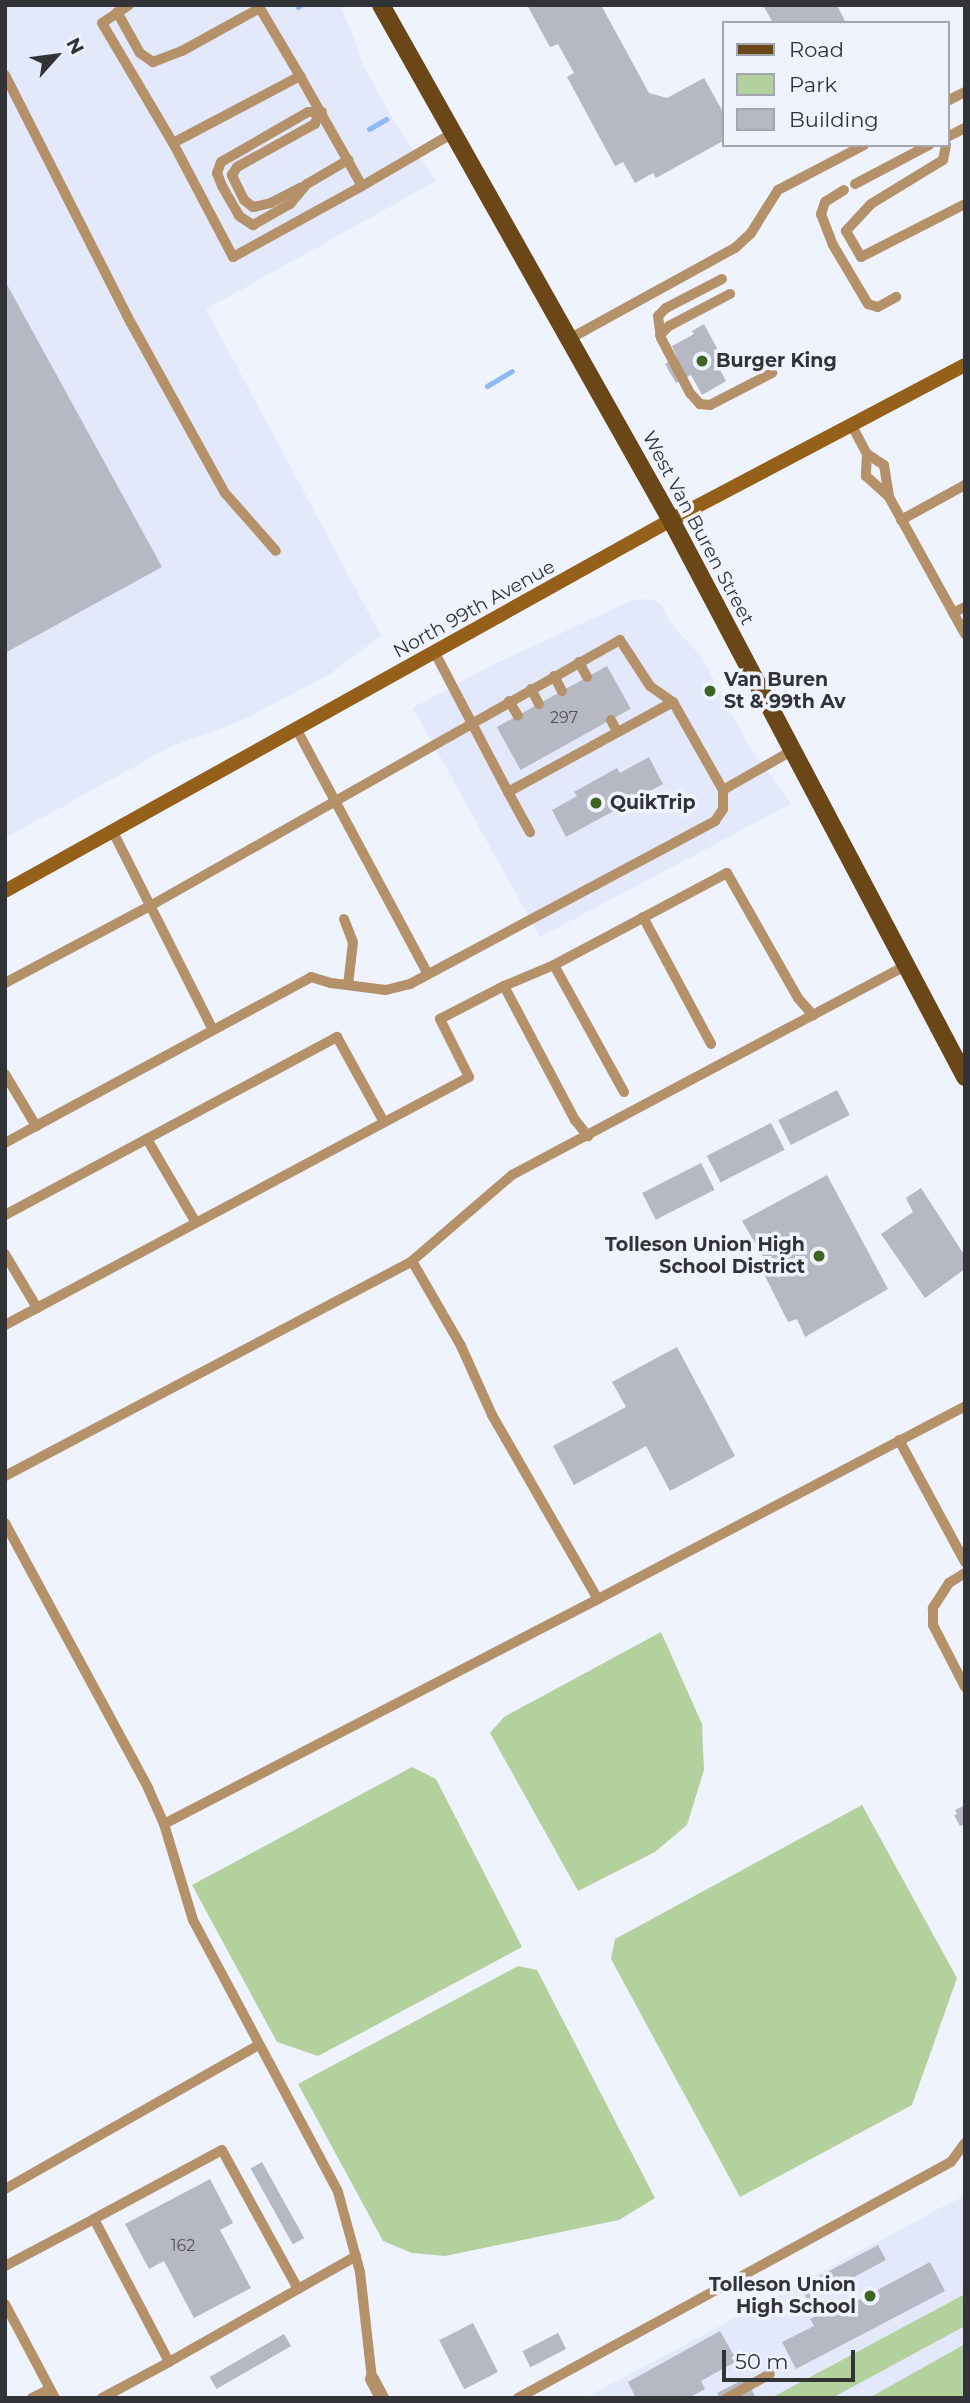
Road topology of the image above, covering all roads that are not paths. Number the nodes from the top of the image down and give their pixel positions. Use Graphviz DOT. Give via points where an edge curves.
graph roads {
  1 [pos="129,5"];
  2 [pos="382,5"];
  3 [pos="259,7"];
  4 [pos="117,12"];
  5 [pos="5,75"];
  6 [pos="300,76"];
  7 [pos="965,92"];
  8 [pos="949,100"];
  9 [pos="320,113"];
  10 [pos="964,129"];
  11 [pos="453,133"];
  12 [pos="949,139"];
  13 [pos="173,143"];
  14 [pos="859,147"];
  15 [pos="925,147"];
  16 [pos="946,147"];
  17 [pos="348,160"];
  18 [pos="307,184"];
  19 [pos="855,184"];
  20 [pos="362,186"];
  21 [pos="844,190"];
  22 [pos="965,204"];
  23 [pos="861,257"];
  24 [pos="845,266"];
  25 [pos="722,279"];
  26 [pos="730,294"];
  27 [pos="896,297"];
  28 [pos="660,335"];
  29 [pos="571,338"];
  30 [pos="965,365"];
  31 [pos="772,373"];
  32 [pos="851,424"];
  33 [pos="867,454"];
  34 [pos="965,485"];
  35 [pos="889,496"];
  36 [pos="671,520"];
  37 [pos="901,520"];
  38 [pos="276,551"];
  39 [pos="965,607"];
  40 [pos="953,613"];
  41 [pos="965,634"];
  42 [pos="435,653"];
  43 [pos="579,662"];
  44 [pos="554,676"];
  45 [pos="587,677"];
  46 [pos="531,689"];
  47 [pos="562,691"];
  48 [pos="509,701"];
  49 [pos="673,702"];
  50 [pos="539,704"];
  51 [pos="518,716"];
  52 [pos="611,720"];
  53 [pos="470,723"];
  54 [pos="297,730"];
  55 [pos="617,732"];
  56 [pos="585,734"];
  57 [pos="592,746"];
  58 [pos="562,748"];
  59 [pos="793,750"];
  60 [pos="542,758"];
  61 [pos="568,759"];
  62 [pos="548,770"];
  63 [pos="723,790"];
  64 [pos="508,792"];
  65 [pos="335,801"];
  66 [pos="113,832"];
  67 [pos="530,832"];
  68 [pos="5,891"];
  69 [pos="150,906"];
  70 [pos="643,917"];
  71 [pos="344,919"];
  72 [pos="554,965"];
  73 [pos="905,966"];
  74 [pos="428,974"];
  75 [pos="5,983"];
  76 [pos="348,985"];
  77 [pos="504,986"];
  78 [pos="813,1015"];
  79 [pos="213,1030"];
  80 [pos="711,1044"];
  81 [pos="5,1074"];
  82 [pos="965,1077"];
  83 [pos="624,1092"];
  84 [pos="384,1122"];
  85 [pos="36,1126"];
  86 [pos="588,1136"];
  87 [pos="147,1139"];
  88 [pos="5,1143"];
  89 [pos="5,1215"];
  90 [pos="196,1223"];
  91 [pos="5,1254"];
  92 [pos="412,1261"];
  93 [pos="37,1308"];
  94 [pos="5,1325"];
  95 [pos="965,1406"];
  96 [pos="899,1440"];
  97 [pos="5,1476"];
  98 [pos="5,1523"];
  99 [pos="965,1562"];
  100 [pos="965,1573"];
  101 [pos="598,1599"];
  102 [pos="965,1687"];
  103 [pos="164,1824"];
  104 [pos="259,2045"];
  105 [pos="965,2143"];
  106 [pos="5,2189"];
  107 [pos="94,2219"];
  108 [pos="356,2256"];
  109 [pos="5,2266"];
  110 [pos="298,2289"];
  111 [pos="5,2304"];
  112 [pos="169,2362"];
  113 [pos="770,2374"];
  114 [pos="372,2379"];
  115 [pos="52,2393"];
  116 [pos="32,2398"];
  117 [pos="102,2398"];
  118 [pos="382,2398"];
  119 [pos="518,2398"];
  120 [pos="727,2398"];
  1 -- 4 [label="lane"];
  2 -- 11 [label="main road, West Van Buren Street"];
  3 -- 4 [label="lane" via="153,62 140,52"];
  3 -- 6 [label="lane"];
  4 -- 13 [label="lane" via="102,23"];
  5 -- 38 [label="lane" via="131,323 225,493"];
  6 -- 9 [label="lane"];
  6 -- 13 [label="lane"];
  7 -- 8 [label="lane"];
  9 -- 17 [label="lane"];
  9 -- 18 [label="lane" via="315,124 237,167 232,175 244,200 253,207 271,204"];
  9 -- 18 [label="lane" via="308,112 221,162 217,169 239,216 249,225 290,204"];
  10 -- 12 [label="lane"];
  11 -- 20 [label="lane"];
  11 -- 29 [label="main road, West Van Buren Street"];
  13 -- 20 [label="lane" via="233,257"];
  14 -- 29 [label="lane" via="778,190 751,233 735,248"];
  15 -- 19 [label="lane"];
  16 -- 23 [label="lane" via="943,160 871,204 846,231"];
  17 -- 18 [label="lane"];
  17 -- 20 [label="lane"];
  21 -- 24 [label="lane" via="825,202 821,214"];
  22 -- 23 [label="lane"];
  23 -- 24 [label="lane"];
  24 -- 27 [label="lane" via="868,304 878,307"];
  25 -- 28 [label="lane" via="666,308 658,316"];
  26 -- 28 [label="lane"];
  28 -- 31 [label="lane" via="700,404 720,401"];
  29 -- 36 [label="main road, West Van Buren Street"];
  30 -- 32 [label="main road, North 99th Avenue"];
  32 -- 33 [label="lane"];
  32 -- 36 [label="main road, North 99th Avenue"];
  33 -- 35 [label="lane" via="884,465"];
  33 -- 35 [label="lane" via="866,476"];
  34 -- 37 [label="lane"];
  35 -- 37 [label="lane"];
  36 -- 42 [label="main road, North 99th Avenue"];
  36 -- 59 [label="main road, West Van Buren Street"];
  37 -- 40 [label="lane"];
  39 -- 40 [label="lane"];
  40 -- 41 [label="lane"];
  42 -- 53 [label="lane"];
  42 -- 54 [label="main road, North 99th Avenue"];
  43 -- 44 [label="lane"];
  43 -- 45 [label="lane"];
  43 -- 49 [label="lane" via="620,640 650,687"];
  44 -- 46 [label="lane"];
  44 -- 47 [label="lane"];
  46 -- 48 [label="lane"];
  46 -- 50 [label="lane"];
  48 -- 51 [label="lane"];
  48 -- 53 [label="lane"];
  49 -- 55 [label="lane"];
  49 -- 63 [label="lane"];
  52 -- 55 [label="lane"];
  53 -- 64 [label="lane"];
  53 -- 65 [label="lane"];
  54 -- 65 [label="lane"];
  54 -- 66 [label="main road, North 99th Avenue"];
  55 -- 57 [label="lane"];
  56 -- 57 [label="lane"];
  57 -- 61 [label="lane"];
  58 -- 61 [label="lane"];
  59 -- 63 [label="lane"];
  59 -- 73 [label="main road, West Van Buren Street"];
  60 -- 62 [label="lane"];
  61 -- 62 [label="lane"];
  62 -- 64 [label="lane"];
  63 -- 74 [label="lane" via="723,809 715,821"];
  64 -- 67 [label="lane"];
  65 -- 69 [label="lane"];
  65 -- 74 [label="lane"];
  66 -- 68 [label="main road, North 99th Avenue"];
  66 -- 69 [label="lane"];
  69 -- 75 [label="lane"];
  69 -- 79 [label="lane"];
  70 -- 72 [label="lane"];
  70 -- 78 [label="lane" via="727,873 798,998"];
  70 -- 80 [label="lane"];
  71 -- 76 [label="lane" via="353,942"];
  72 -- 77 [label="lane"];
  72 -- 83 [label="lane"];
  73 -- 78 [label="lane"];
  73 -- 82 [label="main road, West Van Buren Street"];
  74 -- 76 [label="lane" via="386,990"];
  76 -- 79 [label="lane" via="311,976"];
  77 -- 84 [label="lane" via="440,1019 469,1077"];
  77 -- 86 [label="lane" via="575,1121"];
  78 -- 86 [label="lane"];
  79 -- 85 [label="lane"];
  81 -- 85 [label="lane"];
  84 -- 87 [label="lane" via="337,1037"];
  84 -- 90 [label="lane"];
  85 -- 88 [label="lane"];
  86 -- 92 [label="lane" via="512,1175"];
  87 -- 89 [label="lane"];
  87 -- 90 [label="lane"];
  90 -- 93 [label="lane"];
  91 -- 93 [label="lane"];
  92 -- 97 [label="lane"];
  92 -- 101 [label="lane" via="461,1346 492,1415"];
  93 -- 94 [label="lane"];
  95 -- 96 [label="lane"];
  96 -- 99 [label="lane"];
  96 -- 101 [label="lane"];
  98 -- 103 [label="lane"];
  100 -- 102 [label="lane" via="948,1583 933,1608 933,1625"];
  101 -- 103 [label="lane"];
  103 -- 104 [label="lane" via="193,1920"];
  104 -- 106 [label="lane"];
  104 -- 108 [label="lane" via="338,2192"];
  105 -- 119 [label="lane" via="951,2162"];
  107 -- 109 [label="lane"];
  107 -- 110 [label="lane" via="222,2150"];
  107 -- 112 [label="lane"];
  108 -- 110 [label="lane"];
  108 -- 114 [label="lane"];
  110 -- 112 [label="lane"];
  111 -- 115 [label="lane"];
  112 -- 117 [label="lane"];
  113 -- 120 [label="lane"];
  114 -- 118 [label="street"];
  115 -- 116 [label="lane"];
}
